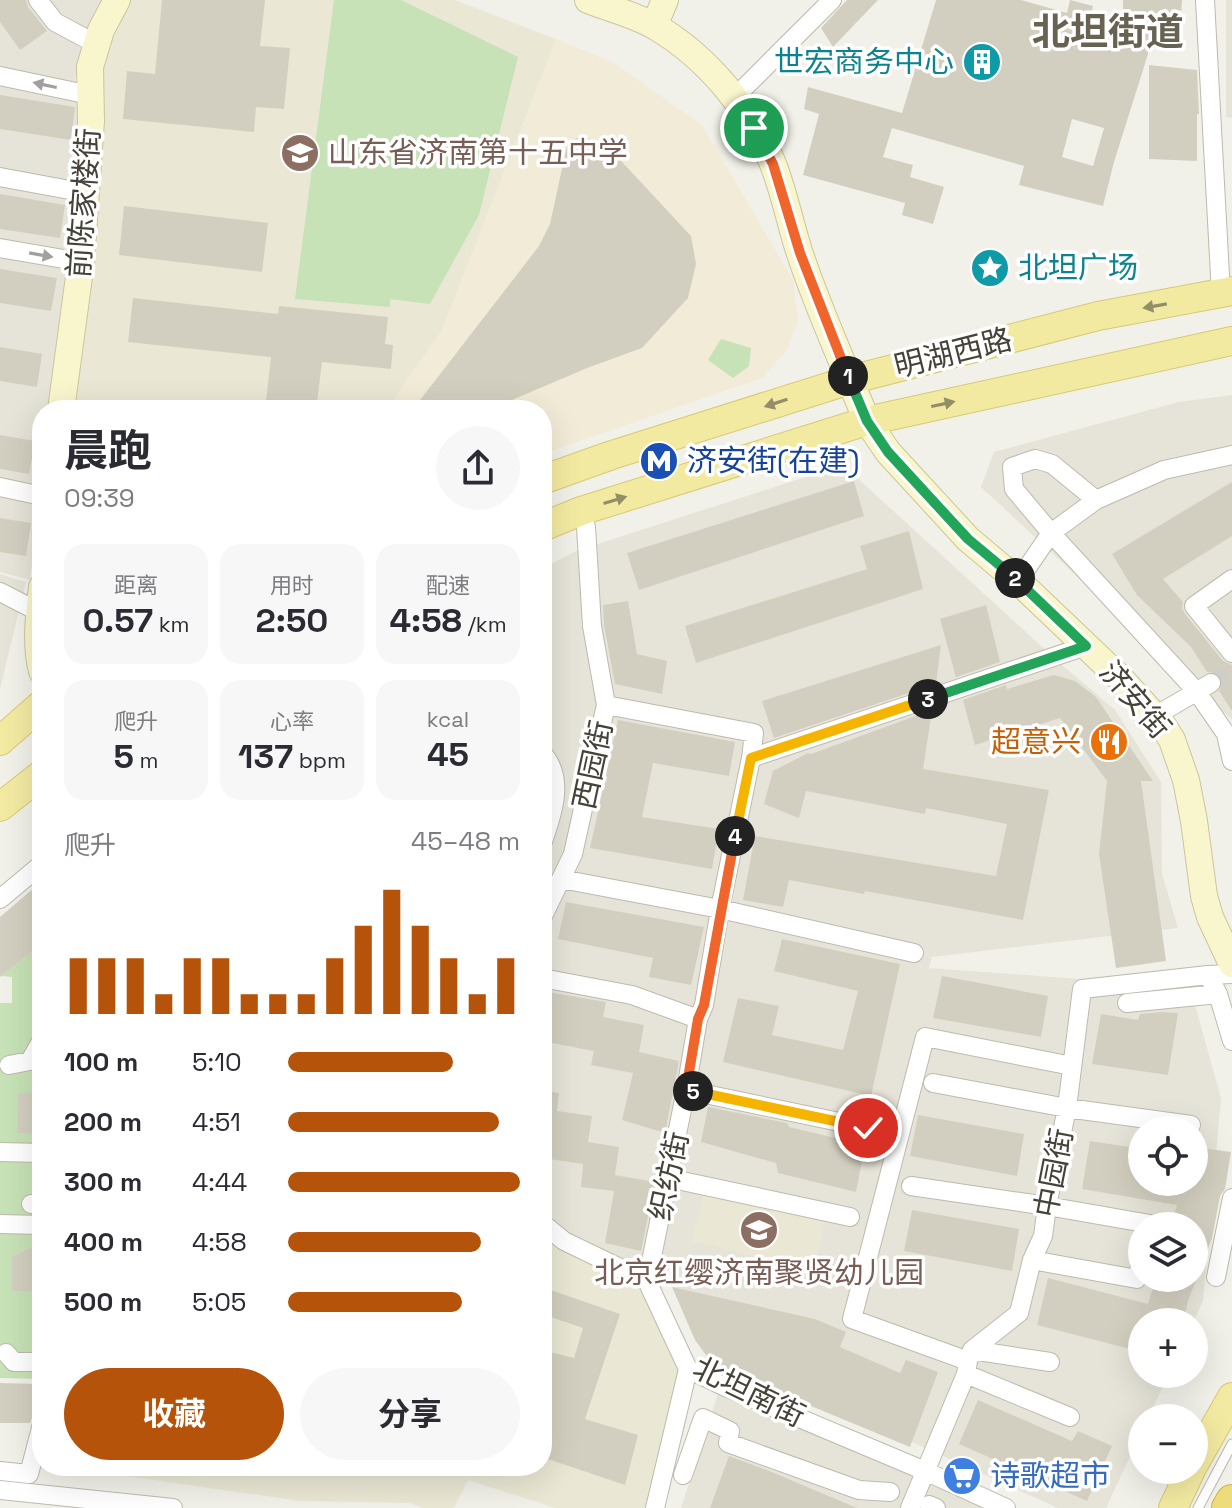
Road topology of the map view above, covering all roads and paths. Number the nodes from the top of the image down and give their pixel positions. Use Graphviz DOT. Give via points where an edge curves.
graph roads {
  1 [pos="38,0"];
  2 [pos="117,0"];
  3 [pos="588,0"];
  4 [pos="665,0"];
  5 [pos="832,0"];
  6 [pos="1205,0"];
  7 [pos="654,26"];
  8 [pos="96,44"];
  9 [pos="0,76"];
  10 [pos="90,95"];
  11 [pos="734,98"];
  12 [pos="0,177"];
  13 [pos="86,193"];
  14 [pos="0,248"];
  15 [pos="81,262"];
  16 [pos="1226,292"];
  17 [pos="1232,341"];
  18 [pos="850,380"];
  19 [pos="62,400"];
  20 [pos="867,421"];
  21 [pos="1232,455"];
  22 [pos="552,476"];
  23 [pos="0,487"];
  24 [pos="32,494"];
  25 [pos="1096,500"];
  26 [pos="581,511"];
  27 [pos="552,523"];
  28 [pos="1051,533"];
  29 [pos="1232,579"];
  30 [pos="1018,581"];
  31 [pos="0,592"];
  32 [pos="32,598"];
  33 [pos="1086,646"];
  34 [pos="1232,653"];
  35 [pos="1204,688"];
  36 [pos="606,705"];
  37 [pos="32,713"];
  38 [pos="1155,716"];
  39 [pos="0,741"];
  40 [pos="751,758"];
  41 [pos="1232,761"];
  42 [pos="552,769"];
  43 [pos="32,782"];
  44 [pos="0,807"];
  45 [pos="552,818"];
  46 [pos="32,872"];
  47 [pos="561,879"];
  48 [pos="552,897"];
  49 [pos="0,899"];
  50 [pos="720,909"];
  51 [pos="914,953"];
  52 [pos="1232,964"];
  53 [pos="1232,974"];
  54 [pos="1208,975"];
  55 [pos="552,980"];
  56 [pos="1218,994"];
  57 [pos="1127,1003"];
  58 [pos="698,1019"];
  59 [pos="1232,1041"];
  60 [pos="32,1062"];
  61 [pos="9,1065"];
  62 [pos="1072,1066"];
  63 [pos="933,1083"];
  64 [pos="686,1090"];
  65 [pos="1067,1108"];
  66 [pos="1128,1116"];
  67 [pos="868,1128"];
  68 [pos="0,1152"];
  69 [pos="32,1153"];
  70 [pos="668,1178"];
  71 [pos="911,1186"];
  72 [pos="1232,1198"];
  73 [pos="1047,1206"];
  74 [pos="850,1217"];
  75 [pos="1128,1220"];
  76 [pos="0,1224"];
  77 [pos="32,1225"];
  78 [pos="552,1231"];
  79 [pos="1032,1260"];
  80 [pos="1128,1277"];
  81 [pos="1216,1277"];
  82 [pos="647,1281"];
  83 [pos="6,1353"];
  84 [pos="32,1362"];
  85 [pos="969,1362"];
  86 [pos="1050,1362"];
  87 [pos="688,1369"];
  88 [pos="1232,1397"];
  89 [pos="1070,1417"];
  90 [pos="1208,1438"];
  91 [pos="1232,1444"];
  92 [pos="32,1462"];
  93 [pos="925,1471"];
  94 [pos="683,1475"];
  95 [pos="1184,1484"];
  96 [pos="1,1489"];
  97 [pos="886,1500"];
  98 [pos="1232,1501"];
  99 [pos="922,1505"];
  100 [pos="173,1508"];
  101 [pos="655,1508"];
  102 [pos="1006,1508"];
  103 [pos="1173,1508"];
  104 [pos="1198,1508"];
  105 [pos="1228,1508"];
  1 -- 8 [label="street" via="55,22"];
  2 -- 8 [label="main road, 前陈家楼街"];
  3 -- 7 [label="main road, 济安街"];
  4 -- 7 [label="main road"];
  5 -- 11 [label="street"];
  6 -- 16 [label="street"];
  7 -- 11 [label="main road, 济安街" via="685,48"];
  8 -- 10 [label="main road, 前陈家楼街"];
  10 -- 9 [label="street, one-way"];
  10 -- 13 [label="main road, 前陈家楼街"];
  11 -- 18 [label="main road, 济安街" via="773,164 800,253"];
  12 -- 13 [label="street"];
  13 -- 15 [label="main road, 前陈家楼街"];
  14 -- 15 [label="street, one-way"];
  15 -- 19 [label="main road, 前陈家楼街"];
  16 -- 18 [label="main road, 明湖西路, one-way" via="1098,316"];
  20 -- 17 [label="main road, 明湖西路, one-way"];
  18 -- 20 [label="main road, 济安街"];
  18 -- 22 [label="main road, 明湖西路, one-way"];
  26 -- 20 [label="main road, 明湖西路, one-way"];
  20 -- 30 [label="main road, 济安街" via="888,452 958,528"];
  21 -- 25 [label="street" via="1164,470"];
  23 -- 24 [label="street"];
  25 -- 28 [label="street"];
  25 -- 28 [label="street" via="1052,464 1035,459 1012,467 1014,489"];
  26 -- 27 [label="main road, 明湖西路"];
  26 -- 36 [label="street, 西园街"];
  28 -- 30 [label="street"];
  28 -- 35 [label="street"];
  29 -- 34 [label="street" via="1194,606"];
  30 -- 33 [label="main road, 济安街"];
  31 -- 32 [label="street"];
  33 -- 38 [label="main road, 济安街"];
  33 -- 40 [label="street"];
  35 -- 38 [label="street"];
  35 -- 41 [label="street" via="1226,734"];
  36 -- 40 [label="street" via="754,733"];
  36 -- 47 [label="street, 西园街" via="573,854"];
  37 -- 39 [label="main road"];
  38 -- 52 [label="main road, 济安街" via="1172,740 1186,780 1204,896"];
  40 -- 50 [label="street, 织纺街"];
  42 -- 45 [label="street"];
  43 -- 44 [label="main road"];
  46 -- 49 [label="street"];
  47 -- 48 [label="street, 西园街"];
  47 -- 50 [label="street"];
  50 -- 51 [label="street"];
  50 -- 58 [label="street, 织纺街"];
  53 -- 54 [label="street, 中园街"];
  54 -- 56 [label="street"];
  54 -- 62 [label="street, 中园街" via="1082,989"];
  55 -- 58 [label="street" via="632,995"];
  56 -- 57 [label="street"];
  56 -- 59 [label="street"];
  58 -- 64 [label="street, 织纺街"];
  60 -- 61 [label="street"];
  62 -- 65 [label="street, 中园街"];
  62 -- 85 [label="street" via="925,1037 852,1319"];
  63 -- 65 [label="street"];
  64 -- 67 [label="street"];
  64 -- 70 [label="street, 织纺街"];
  65 -- 66 [label="street"];
  65 -- 73 [label="street, 中园街"];
  68 -- 69 [label="street"];
  70 -- 74 [label="street"];
  70 -- 82 [label="street, 织纺街"];
  71 -- 73 [label="street"];
  72 -- 81 [label="street"];
  73 -- 75 [label="street"];
  73 -- 79 [label="street, 中园街" via="1043,1236"];
  76 -- 77 [label="street"];
  78 -- 82 [label="street"];
  79 -- 80 [label="street"];
  79 -- 85 [label="street, 中园街" via="1019,1313"];
  82 -- 87 [label="street, 北坦南街"];
  83 -- 84 [label="street" via="14,1362"];
  85 -- 86 [label="street"];
  85 -- 89 [label="street"];
  85 -- 93 [label="street, 中园街"];
  87 -- 93 [label="street, 北坦南街"];
  87 -- 101 [label="street"];
  88 -- 90 [label="main road"];
  91 -- 104 [label="lane"];
  92 -- 96 [label="street" via="29,1474"];
  93 -- 99 [label="street, 中园街"];
  93 -- 102 [label="street, 北坦南街"];
  94 -- 97 [label="street" via="703,1418 730,1431 728,1443"];
  95 -- 103 [label="main road"];
  96 -- 100 [label="street"];
  97 -- 99 [label="street"];
  98 -- 105 [label="highway"];
}
